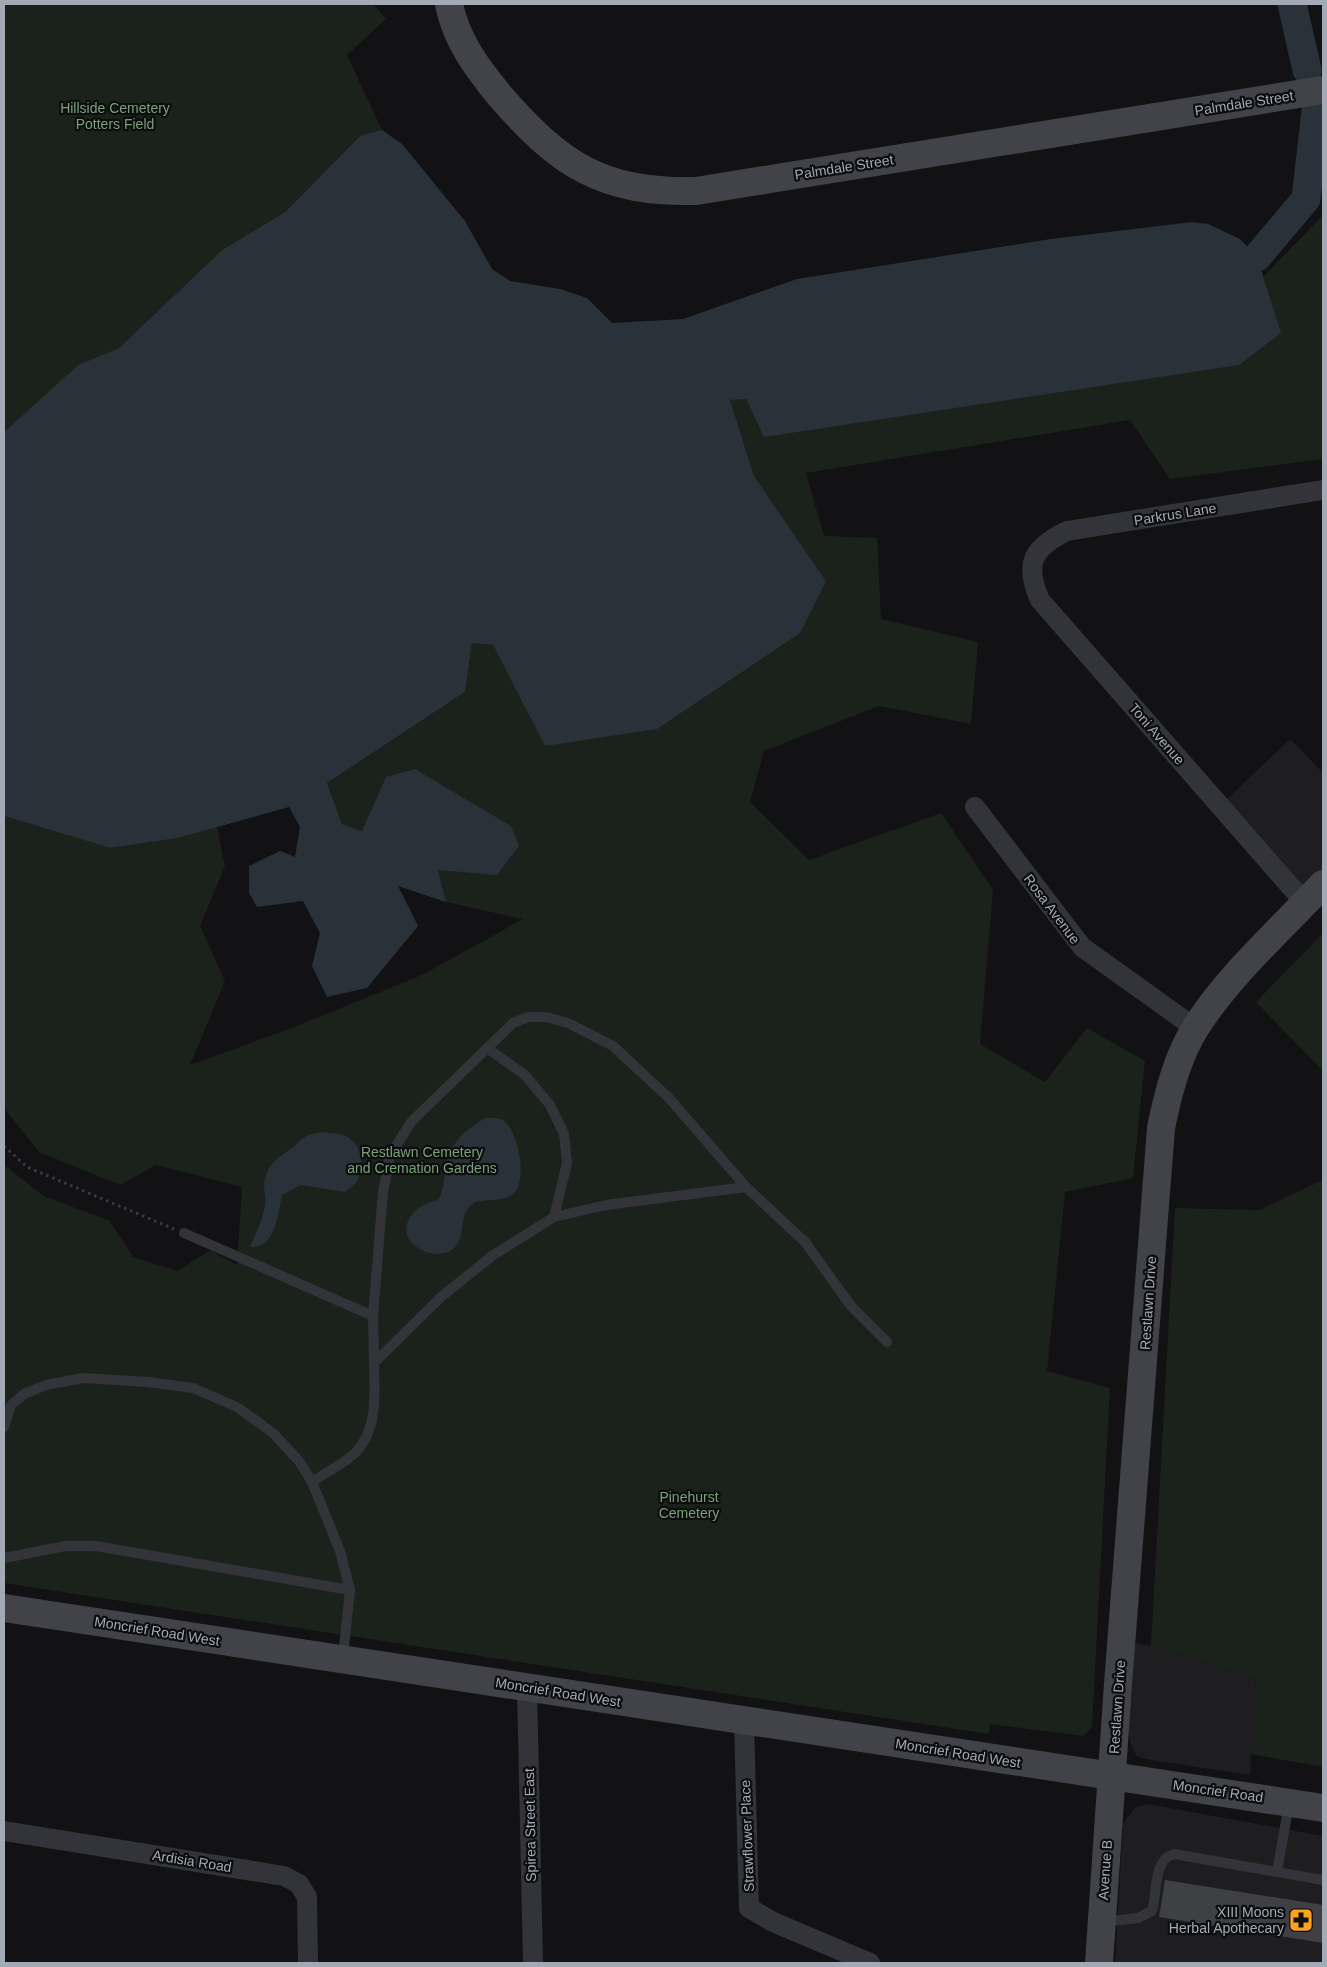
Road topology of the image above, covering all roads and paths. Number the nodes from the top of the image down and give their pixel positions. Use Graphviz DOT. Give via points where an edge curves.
graph roads {
  1 [pos="449,4"];
  2 [pos="1323,90"];
  3 [pos="1323,490"];
  4 [pos="1035,555"];
  5 [pos="974,807"];
  6 [pos="1314,894"];
  7 [pos="1195,1028"];
  8 [pos="487,1048"];
  9 [pos="4,1146"];
  10 [pos="746,1187"];
  11 [pos="554,1217"];
  12 [pos="184,1233"];
  13 [pos="373,1316"];
  14 [pos="887,1342"];
  15 [pos="374,1363"];
  16 [pos="4,1427"];
  17 [pos="312,1482"];
  18 [pos="4,1558"];
  19 [pos="350,1590"];
  20 [pos="4,1608"];
  21 [pos="343,1660"];
  22 [pos="527,1688"];
  23 [pos="744,1721"];
  24 [pos="1112,1776"];
  25 [pos="1290,1802"];
  26 [pos="1323,1808"];
  27 [pos="4,1831"];
  28 [pos="1277,1872"];
  29 [pos="1323,1880"];
  30 [pos="1102,1922"];
  31 [pos="308,1963"];
  32 [pos="533,1963"];
  33 [pos="870,1963"];
  34 [pos="1099,1963"];
  1 -- 2 [label="street, Palmdale Street" via="458,33 483,76 549,147 571,163 613,182 666,192 696,191"];
  3 -- 4 [label="street, Parkrus Lane" via="1067,531 1047,540"];
  4 -- 6 [label="street, Toni Avenue" via="1033,584 1040,600"];
  5 -- 7 [label="street, Rosa Avenue" via="1082,947"];
  6 -- 7 [label="street, Restlawn Drive" via="1237,975"];
  7 -- 24 [label="street, Restlawn Drive" via="1173,1079 1161,1128"];
  8 -- 10 [label="lane" via="513,1023 528,1017 568,1022 613,1046 662,1091"];
  8 -- 11 [label="lane" via="525,1075 550,1106 564,1134 567,1163"];
  8 -- 13 [label="lane" via="411,1122 390,1156 382,1192"];
  9 -- 12 [label="path" via="28,1167"];
  10 -- 11 [label="lane" via="606,1204"];
  10 -- 14 [label="lane" via="805,1242 851,1306"];
  11 -- 15 [label="lane" via="492,1256 441,1297"];
  12 -- 13 [label="lane"];
  13 -- 15 [label="lane"];
  15 -- 17 [label="lane" via="375,1398 366,1436 355,1453"];
  16 -- 17 [label="lane" via="11,1405 24,1394 46,1385 83,1378 193,1388 237,1407 273,1434 300,1461"];
  17 -- 19 [label="lane" via="340,1551"];
  18 -- 19 [label="lane" via="65,1546 96,1546"];
  19 -- 21 [label="lane"];
  20 -- 21 [label="street, Moncrief Road West"];
  21 -- 22 [label="street, Moncrief Road West"];
  22 -- 23 [label="street, Moncrief Road West"];
  22 -- 32 [label="street, Spirea Street East"];
  23 -- 24 [label="street, Moncrief Road West"];
  23 -- 33 [label="street, Strawflower Place" via="749,1908 772,1922"];
  24 -- 25 [label="street, Moncrief Road"];
  24 -- 30 [label="street, Avenue B"];
  25 -- 26 [label="street, Moncrief Road"];
  25 -- 28 [label="lane"];
  27 -- 31 [label="street, Ardisia Road" via="284,1876 299,1884 307,1897"];
  28 -- 29 [label="lane"];
  28 -- 30 [label="lane" via="1174,1854 1167,1856 1160,1865 1152,1911 1138,1918"];
  30 -- 34 [label="street, Avenue B"];
}
